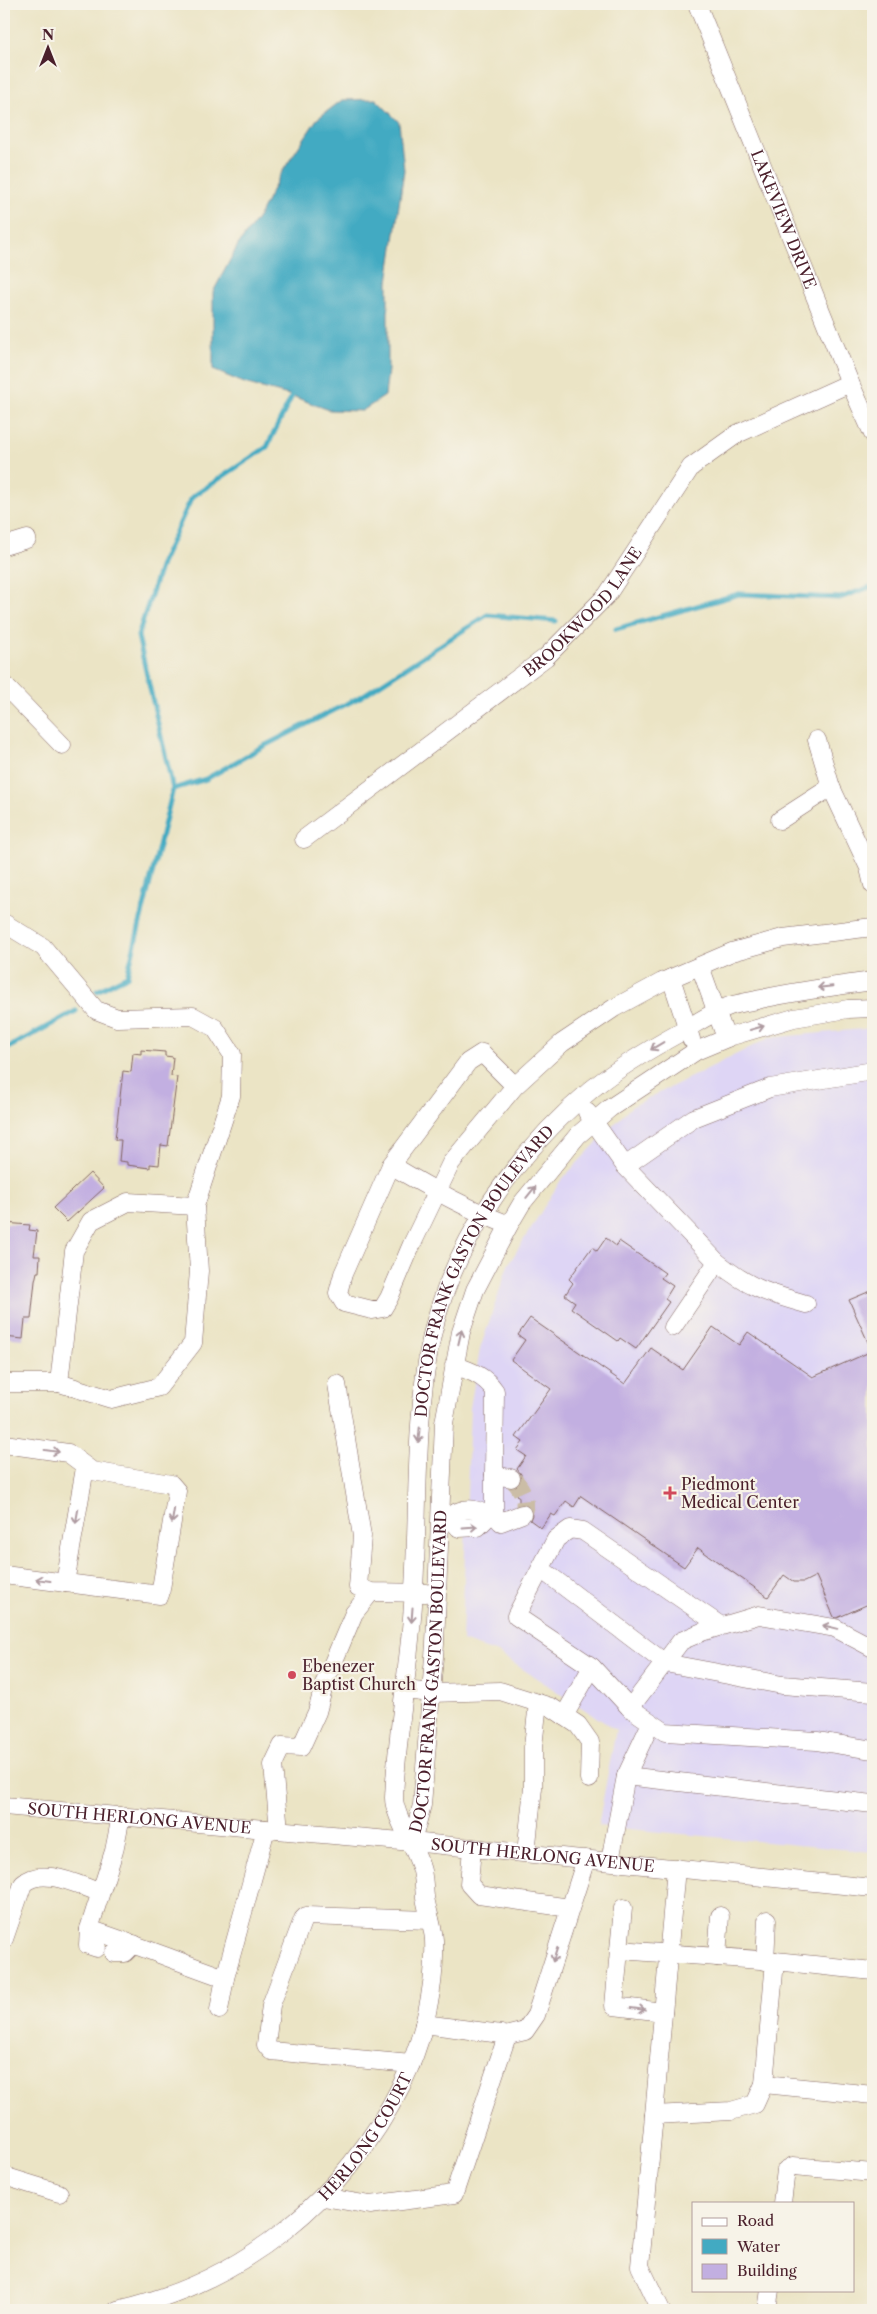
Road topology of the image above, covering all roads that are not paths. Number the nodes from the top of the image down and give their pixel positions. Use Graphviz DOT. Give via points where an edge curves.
graph roads {
  1 [pos="697,4"];
  2 [pos="850,383"];
  3 [pos="873,434"];
  4 [pos="27,539"];
  5 [pos="4,546"];
  6 [pos="4,685"];
  7 [pos="818,740"];
  8 [pos="62,745"];
  9 [pos="831,787"];
  10 [pos="780,820"];
  11 [pos="304,839"];
  12 [pos="873,885"];
  13 [pos="4,923"];
  14 [pos="873,927"];
  15 [pos="700,966"];
  16 [pos="671,978"];
  17 [pos="873,981"];
  18 [pos="873,1008"];
  19 [pos="716,1013"];
  20 [pos="687,1029"];
  21 [pos="726,1038"];
  22 [pos="696,1050"];
  23 [pos="873,1071"];
  24 [pos="515,1086"];
  25 [pos="580,1101"];
  26 [pos="593,1122"];
  27 [pos="391,1165"];
  28 [pos="625,1166"];
  29 [pos="436,1192"];
  30 [pos="195,1206"];
  31 [pos="482,1215"];
  32 [pos="509,1225"];
  33 [pos="717,1262"];
  34 [pos="806,1304"];
  35 [pos="673,1326"];
  36 [pos="454,1365"];
  37 [pos="4,1383"];
  38 [pos="59,1383"];
  39 [pos="337,1384"];
  40 [pos="4,1444"];
  41 [pos="85,1468"];
  42 [pos="522,1514"];
  43 [pos="492,1515"];
  44 [pos="445,1518"];
  45 [pos="541,1569"];
  46 [pos="4,1575"];
  47 [pos="65,1583"];
  48 [pos="414,1591"];
  49 [pos="371,1592"];
  50 [pos="439,1594"];
  51 [pos="721,1626"];
  52 [pos="873,1648"];
  53 [pos="665,1662"];
  54 [pos="592,1667"];
  55 [pos="406,1690"];
  56 [pos="873,1692"];
  57 [pos="431,1693"];
  58 [pos="538,1703"];
  59 [pos="630,1708"];
  60 [pos="564,1716"];
  61 [pos="651,1722"];
  62 [pos="873,1750"];
  63 [pos="626,1776"];
  64 [pos="589,1779"];
  65 [pos="873,1804"];
  66 [pos="4,1806"];
  67 [pos="121,1816"];
  68 [pos="272,1830"];
  69 [pos="412,1842"];
  70 [pos="472,1848"];
  71 [pos="526,1853"];
  72 [pos="586,1859"];
  73 [pos="610,1862"];
  74 [pos="676,1868"];
  75 [pos="873,1888"];
  76 [pos="99,1892"];
  77 [pos="570,1908"];
  78 [pos="623,1908"];
  79 [pos="720,1916"];
  80 [pos="430,1920"];
  81 [pos="767,1920"];
  82 [pos="88,1929"];
  83 [pos="4,1939"];
  84 [pos="134,1944"];
  85 [pos="97,1948"];
  86 [pos="619,1950"];
  87 [pos="114,1953"];
  88 [pos="668,1955"];
  89 [pos="717,1957"];
  90 [pos="770,1961"];
  91 [pos="873,1972"];
  92 [pos="225,1978"];
  93 [pos="219,2010"];
  94 [pos="663,2012"];
  95 [pos="424,2024"];
  96 [pos="505,2036"];
  97 [pos="411,2064"];
  98 [pos="764,2084"];
  99 [pos="873,2094"];
  100 [pos="654,2114"];
  101 [pos="873,2173"];
  102 [pos="4,2176"];
  103 [pos="59,2193"];
  104 [pos="323,2197"];
  105 [pos="782,2202"];
  106 [pos="770,2292"];
  107 [pos="117,2310"];
  108 [pos="661,2310"];
  109 [pos="767,2310"];
  1 -- 2 [label="street, LAKEVIEW DRIVE"];
  2 -- 3 [label="street, LAKEVIEW DRIVE"];
  2 -- 11 [label="street, BROOKWOOD LANE" via="737,434 691,467 607,595 546,657"];
  4 -- 5 [label="street"];
  6 -- 8 [label="street"];
  7 -- 9 [label="street"];
  9 -- 10 [label="street"];
  9 -- 12 [label="street" via="869,868"];
  13 -- 30 [label="street" via="43,947 96,1010 117,1018 193,1016 215,1028 232,1054 231,1096"];
  14 -- 15 [label="street" via="782,938 732,952"];
  15 -- 16 [label="street"];
  15 -- 19 [label="street"];
  16 -- 20 [label="street"];
  16 -- 24 [label="street" via="614,1008 562,1043"];
  17 -- 19 [label="street, DOCTOR FRANK GASTON BOULEVARD, one-way" via="814,988 727,1007"];
  21 -- 18 [label="street, DOCTOR FRANK GASTON BOULEVARD, one-way" via="794,1018"];
  19 -- 20 [label="street, DOCTOR FRANK GASTON BOULEVARD"];
  19 -- 21 [label="street"];
  20 -- 22 [label="street"];
  20 -- 25 [label="street, DOCTOR FRANK GASTON BOULEVARD, one-way" via="621,1069"];
  21 -- 22 [label="street, DOCTOR FRANK GASTON BOULEVARD"];
  22 -- 26 [label="street, DOCTOR FRANK GASTON BOULEVARD"];
  23 -- 28 [label="street" via="770,1088 694,1118"];
  24 -- 27 [label="street" via="482,1053 474,1056"];
  24 -- 29 [label="street" via="451,1163"];
  25 -- 26 [label="street"];
  25 -- 31 [label="street, DOCTOR FRANK GASTON BOULEVARD" via="540,1138"];
  26 -- 28 [label="street"];
  32 -- 26 [label="street, DOCTOR FRANK GASTON BOULEVARD, one-way" via="522,1202 578,1135"];
  27 -- 29 [label="street"];
  27 -- 29 [label="street" via="342,1274 338,1293 344,1303 372,1310 383,1308"];
  28 -- 33 [label="street"];
  29 -- 31 [label="street"];
  30 -- 38 [label="street" via="128,1202 91,1221 74,1251"];
  30 -- 38 [label="street" via="199,1271 193,1343 159,1387 111,1399"];
  31 -- 32 [label="street"];
  31 -- 48 [label="street, DOCTOR FRANK GASTON BOULEVARD, one-way" via="450,1281 433,1332 418,1443"];
  36 -- 32 [label="street, DOCTOR FRANK GASTON BOULEVARD, one-way" via="475,1290"];
  33 -- 34 [label="street" via="762,1292"];
  33 -- 35 [label="street"];
  36 -- 43 [label="street" via="479,1374 495,1391 502,1477"];
  36 -- 44 [label="street, DOCTOR FRANK GASTON BOULEVARD" via="444,1423"];
  37 -- 38 [label="street"];
  39 -- 49 [label="street" via="362,1536 358,1587"];
  40 -- 41 [label="street, one-way" via="68,1453"];
  41 -- 47 [label="street, one-way"];
  41 -- 47 [label="street, one-way" via="175,1487 177,1491 160,1595"];
  42 -- 43 [label="street" via="502,1522"];
  43 -- 44 [label="street" via="476,1509 459,1511"];
  44 -- 50 [label="street, DOCTOR FRANK GASTON BOULEVARD"];
  45 -- 51 [label="street" via="556,1539 570,1529 583,1531"];
  45 -- 53 [label="street"];
  45 -- 54 [label="street" via="516,1616"];
  47 -- 46 [label="street, one-way"];
  48 -- 49 [label="street"];
  48 -- 50 [label="street"];
  48 -- 55 [label="street, DOCTOR FRANK GASTON BOULEVARD, one-way"];
  49 -- 68 [label="street" via="354,1613 301,1747 282,1746 273,1765"];
  50 -- 57 [label="street, DOCTOR FRANK GASTON BOULEVARD"];
  52 -- 51 [label="street, one-way" via="835,1628 759,1615"];
  51 -- 53 [label="street" via="681,1641"];
  53 -- 56 [label="street" via="782,1685"];
  53 -- 59 [label="street"];
  54 -- 59 [label="street"];
  54 -- 60 [label="street"];
  55 -- 57 [label="street"];
  55 -- 69 [label="street, DOCTOR FRANK GASTON BOULEVARD" via="394,1805"];
  57 -- 58 [label="street" via="500,1691"];
  57 -- 69 [label="street, DOCTOR FRANK GASTON BOULEVARD" via="422,1805"];
  58 -- 60 [label="street"];
  58 -- 71 [label="street"];
  59 -- 61 [label="street"];
  60 -- 64 [label="street" via="578,1725 590,1742"];
  61 -- 62 [label="street" via="665,1732 817,1742"];
  61 -- 63 [label="street"];
  63 -- 65 [label="street"];
  63 -- 73 [label="street"];
  66 -- 67 [label="street, SOUTH HERLONG AVENUE"];
  67 -- 68 [label="street, SOUTH HERLONG AVENUE"];
  67 -- 76 [label="street" via="114,1851"];
  68 -- 69 [label="street, SOUTH HERLONG AVENUE"];
  68 -- 92 [label="street"];
  69 -- 70 [label="street, SOUTH HERLONG AVENUE"];
  69 -- 80 [label="street, HERLONG COURT" via="423,1872"];
  70 -- 71 [label="street, SOUTH HERLONG AVENUE"];
  70 -- 77 [label="street" via="469,1884 479,1896"];
  71 -- 72 [label="street, SOUTH HERLONG AVENUE"];
  72 -- 73 [label="street, SOUTH HERLONG AVENUE"];
  72 -- 77 [label="street"];
  73 -- 74 [label="street, SOUTH HERLONG AVENUE"];
  74 -- 75 [label="street, SOUTH HERLONG AVENUE"];
  74 -- 88 [label="street"];
  76 -- 82 [label="street"];
  76 -- 83 [label="street" via="61,1879 29,1878 23,1884"];
  77 -- 96 [label="street, one-way" via="536,2015 524,2031"];
  78 -- 86 [label="street"];
  79 -- 89 [label="street"];
  80 -- 95 [label="street, HERLONG COURT" via="434,1937 433,1976"];
  80 -- 97 [label="street" via="306,1916 271,2005 266,2046 271,2051"];
  81 -- 90 [label="street"];
  82 -- 84 [label="street"];
  82 -- 85 [label="street" via="88,1945"];
  84 -- 87 [label="street" via="125,1953"];
  84 -- 92 [label="street"];
  86 -- 88 [label="street"];
  86 -- 94 [label="street, one-way" via="614,2006"];
  88 -- 89 [label="street"];
  88 -- 94 [label="street"];
  89 -- 90 [label="street"];
  90 -- 91 [label="street"];
  90 -- 98 [label="street"];
  92 -- 93 [label="street"];
  94 -- 100 [label="street"];
  95 -- 96 [label="street"];
  95 -- 97 [label="street, HERLONG COURT"];
  96 -- 104 [label="street" via="454,2194 370,2205"];
  97 -- 104 [label="street, HERLONG COURT" via="370,2141"];
  98 -- 99 [label="street"];
  98 -- 100 [label="street" via="756,2104 731,2111"];
  100 -- 108 [label="street" via="640,2266"];
  101 -- 105 [label="street" via="793,2166 786,2170"];
  102 -- 103 [label="street"];
  104 -- 107 [label="street, HERLONG COURT" via="285,2232 220,2274 184,2290"];
  106 -- 109 [label="street"];
}
